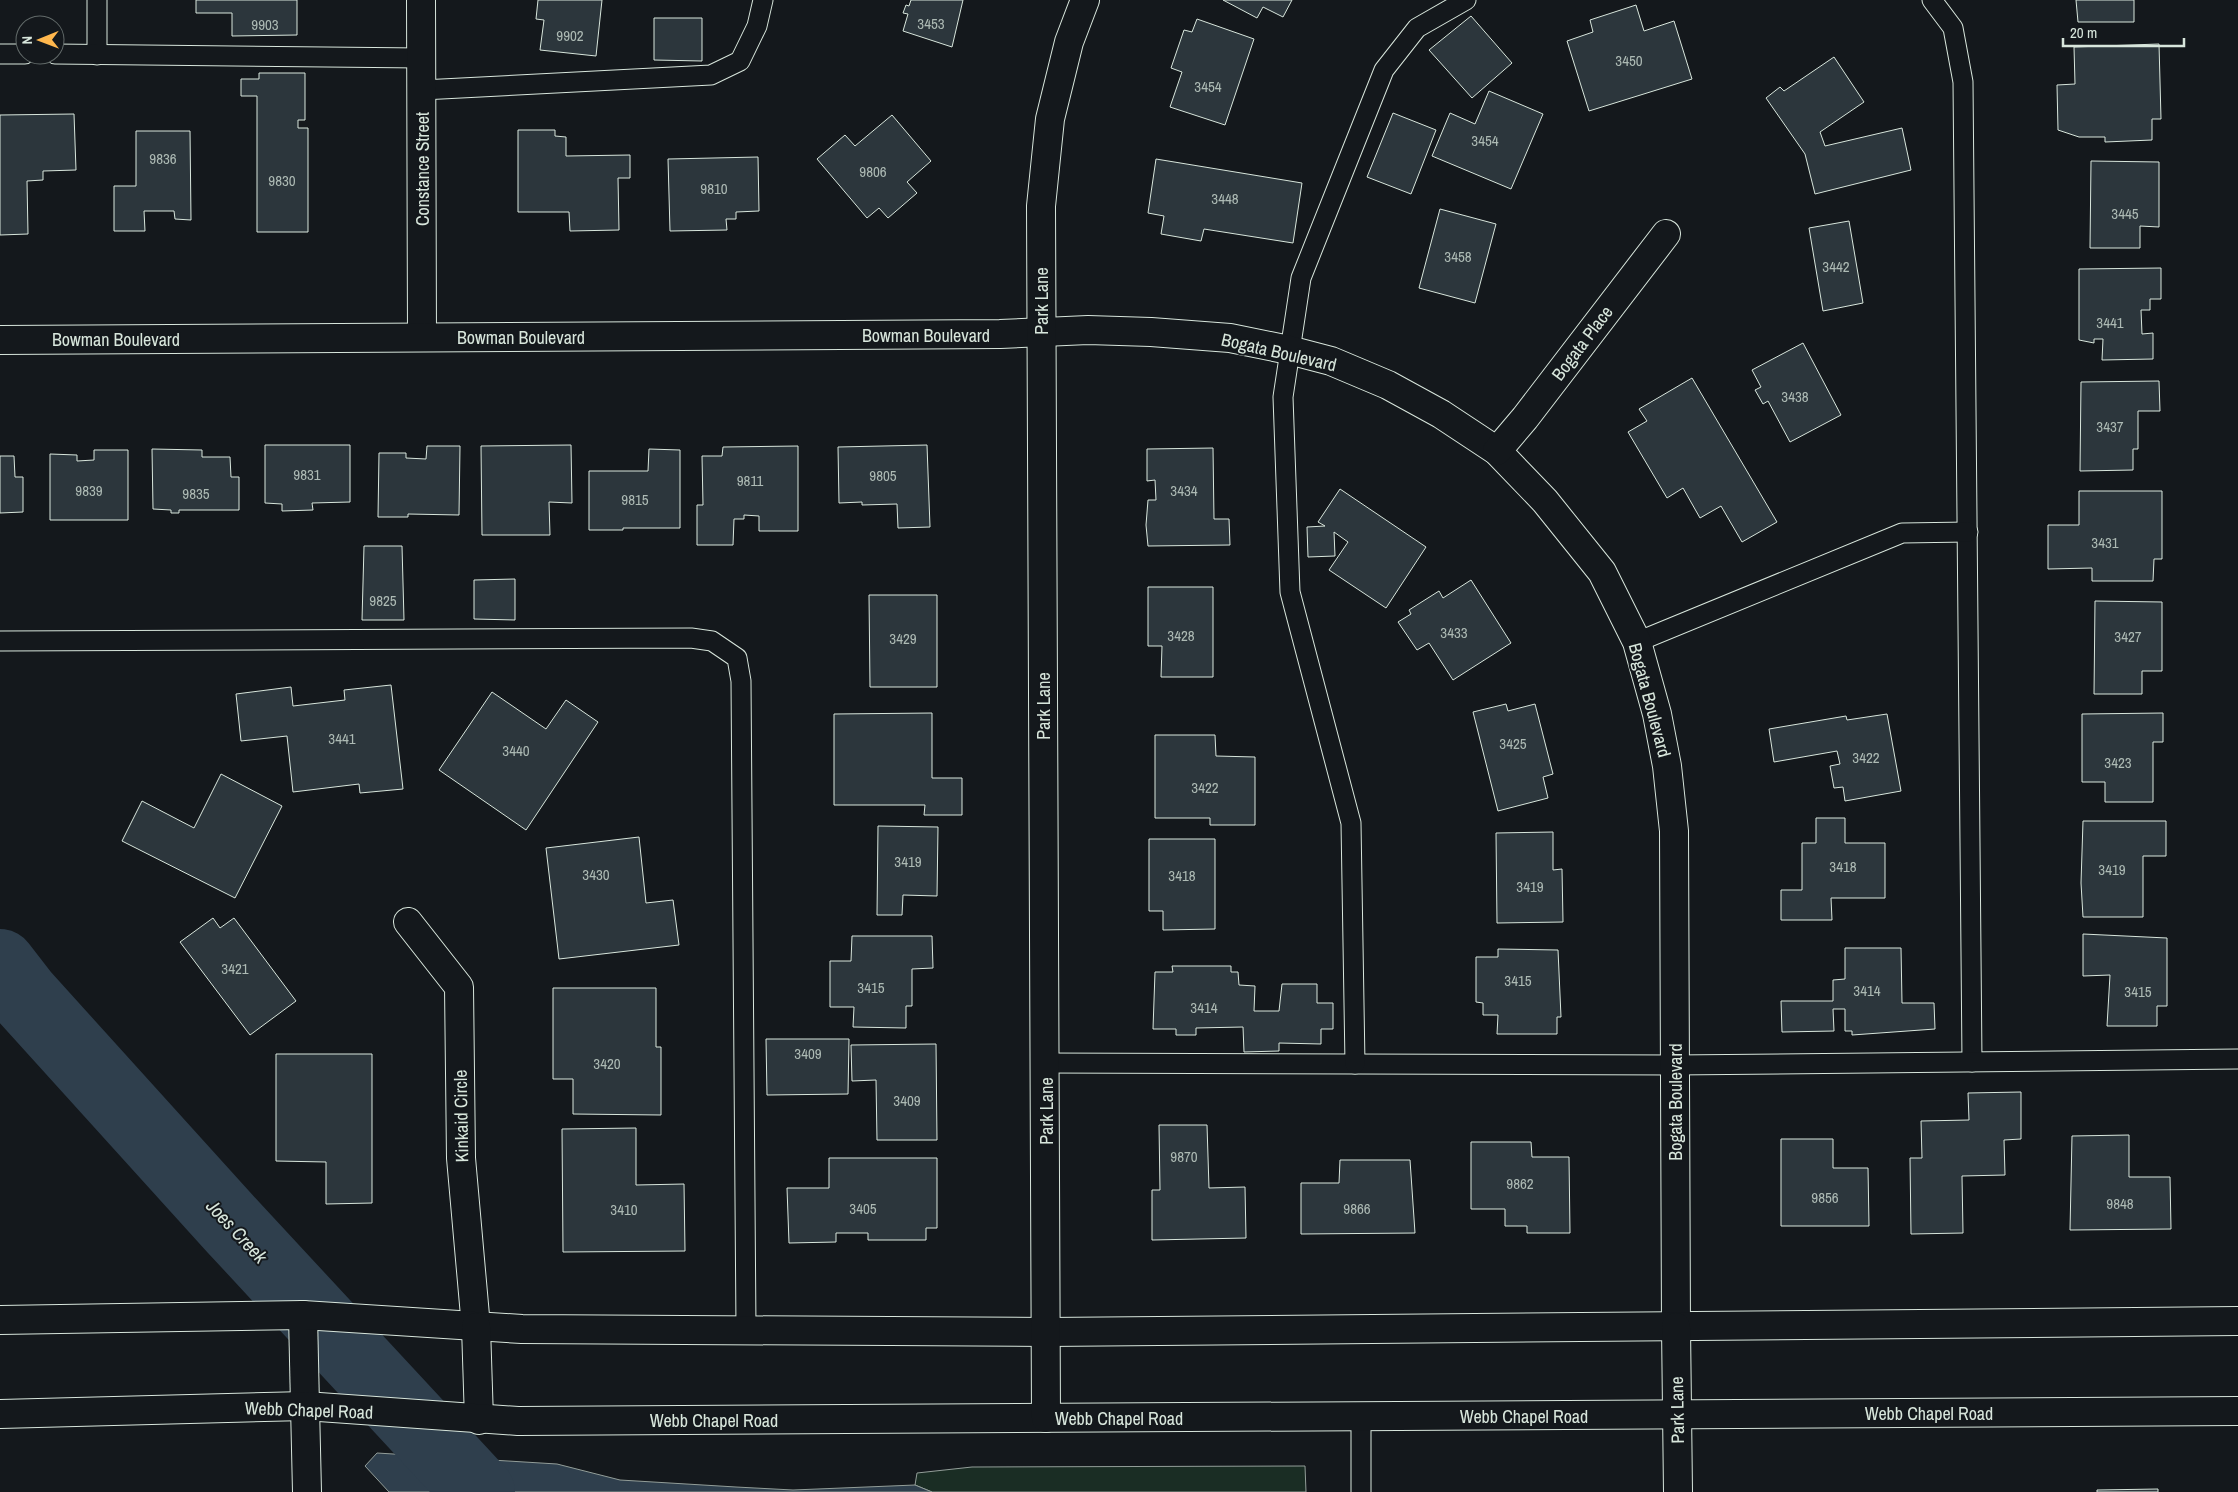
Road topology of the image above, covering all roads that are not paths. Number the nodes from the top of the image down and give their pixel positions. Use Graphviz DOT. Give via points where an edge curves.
graph roads {
  1 [pos="97,0"];
  2 [pos="421,0"];
  3 [pos="763,0"];
  4 [pos="1085,0"];
  5 [pos="1466,0"];
  6 [pos="1932,0"];
  7 [pos="0,54"];
  8 [pos="15,54"];
  9 [pos="65,54"];
  10 [pos="97,55"];
  11 [pos="422,58"];
  12 [pos="422,90"];
  13 [pos="1666,234"];
  14 [pos="1041,331"];
  15 [pos="422,338"];
  16 [pos="0,340"];
  17 [pos="1289,350"];
  18 [pos="1497,451"];
  19 [pos="1968,532"];
  20 [pos="0,641"];
  21 [pos="1637,642"];
  22 [pos="408,922"];
  23 [pos="2238,1059"];
  24 [pos="1972,1062"];
  25 [pos="1045,1063"];
  26 [pos="1355,1064"];
  27 [pos="1675,1065"];
  28 [pos="303,1315"];
  29 [pos="0,1320"];
  30 [pos="2238,1321"];
  31 [pos="476,1327"];
  32 [pos="1676,1327"];
  33 [pos="746,1330"];
  34 [pos="1047,1332"];
  35 [pos="305,1406"];
  36 [pos="2238,1411"];
  37 [pos="0,1414"];
  38 [pos="1677,1415"];
  39 [pos="1361,1417"];
  40 [pos="1046,1418"];
  41 [pos="479,1420"];
  42 [pos="306,1492"];
  43 [pos="1361,1492"];
  44 [pos="1678,1492"];
  1 -- 10 [label="lane"];
  2 -- 11 [label="street, Constance Street"];
  3 -- 12 [label="lane" via="757,26 740,61 711,75"];
  4 -- 14 [label="street, Park Lane" via="1069,42 1050,119 1041,206"];
  5 -- 17 [label="lane" via="1417,28 1384,70 1302,278"];
  6 -- 19 [label="lane" via="1953,28 1963,82"];
  7 -- 8 [label="lane"];
  9 -- 10 [label="lane"];
  10 -- 11 [label="lane"];
  11 -- 12 [label="street, Constance Street"];
  12 -- 15 [label="street, Constance Street"];
  13 -- 18 [label="street, Bogata Place"];
  14 -- 15 [label="street, Bowman Boulevard"];
  14 -- 17 [label="street, Bogata Boulevard" via="1142,332 1230,338"];
  14 -- 25 [label="street, Park Lane"];
  15 -- 16 [label="street, Bowman Boulevard"];
  17 -- 18 [label="street, Bogata Boulevard" via="1331,361 1388,385 1441,414"];
  17 -- 26 [label="lane" via="1283,397 1290,592 1351,823"];
  18 -- 21 [label="street, Bogata Boulevard" via="1545,501 1602,572"];
  19 -- 21 [label="lane" via="1902,533"];
  19 -- 24 [label="lane"];
  20 -- 33 [label="lane" via="691,638 712,641 737,658 740,681"];
  21 -- 27 [label="street, Bogata Boulevard" via="1664,749 1674,831"];
  22 -- 31 [label="street, Kinkaid Circle" via="458,987 461,1158"];
  23 -- 24 [label="lane"];
  24 -- 27 [label="lane"];
  25 -- 26 [label="lane"];
  25 -- 34 [label="street, Park Lane"];
  26 -- 27 [label="lane"];
  27 -- 32 [label="street, Bogata Boulevard"];
  28 -- 29 [label="street"];
  28 -- 31 [label="street"];
  28 -- 35 [label="street"];
  30 -- 32 [label="street"];
  31 -- 33 [label="street"];
  31 -- 41 [label="street, Kinkaid Circle"];
  32 -- 34 [label="street"];
  32 -- 38 [label="street, Park Lane"];
  33 -- 34 [label="street"];
  34 -- 40 [label="street, Park Lane"];
  35 -- 37 [label="street, Webb Chapel Road"];
  35 -- 41 [label="street, Webb Chapel Road"];
  35 -- 42 [label="street"];
  36 -- 38 [label="street, Webb Chapel Road"];
  38 -- 39 [label="street, Webb Chapel Road"];
  38 -- 44 [label="street, Park Lane"];
  39 -- 40 [label="street, Webb Chapel Road"];
  39 -- 43 [label="lane"];
  40 -- 41 [label="street, Webb Chapel Road"];
}
